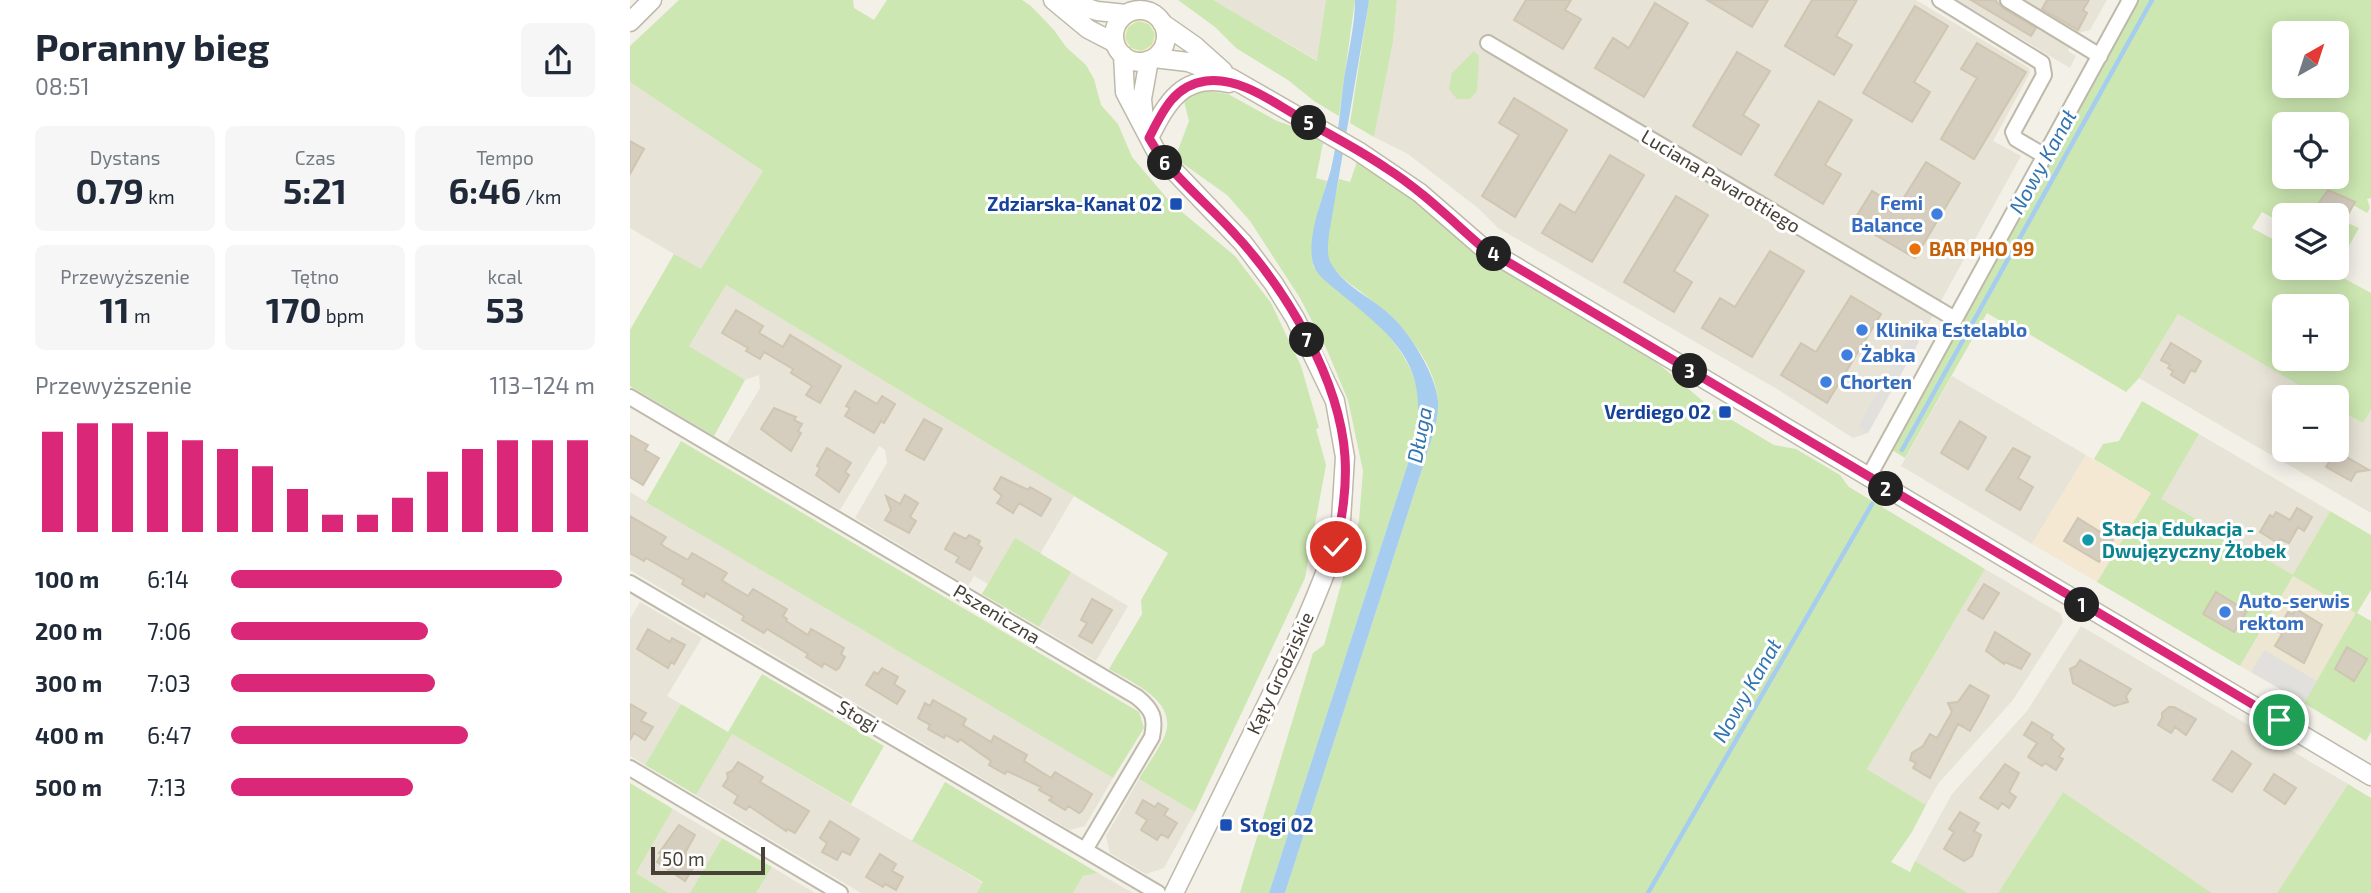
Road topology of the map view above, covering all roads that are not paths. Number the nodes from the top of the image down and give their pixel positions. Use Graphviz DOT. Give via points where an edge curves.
graph roads {
  1 [pos="652,0"];
  2 [pos="1053,0"];
  3 [pos="1062,0"];
  4 [pos="1940,0"];
  5 [pos="2008,0"];
  6 [pos="2130,0"];
  7 [pos="1126,14"];
  8 [pos="630,22"];
  9 [pos="1162,23"];
  10 [pos="1088,29"];
  11 [pos="1488,43"];
  12 [pos="1119,49"];
  13 [pos="2100,56"];
  14 [pos="1151,59"];
  15 [pos="1238,82"];
  16 [pos="1123,84"];
  17 [pos="1146,132"];
  18 [pos="2045,156"];
  19 [pos="1955,319"];
  20 [pos="630,397"];
  21 [pos="1868,478"];
  22 [pos="630,583"];
  23 [pos="630,768"];
  24 [pos="2371,776"];
  25 [pos="1085,850"];
  26 [pos="840,893"];
  27 [pos="1158,893"];
  28 [pos="1174,893"];
  1 -- 8 [label="street"];
  2 -- 10 [label="street"];
  3 -- 7 [label="street"];
  4 -- 18 [label="street" via="2042,63 2044,75 2013,132"];
  5 -- 13 [label="street"];
  6 -- 13 [label="street"];
  7 -- 9 [label="street" via="1150,12"];
  7 -- 12 [label="street" via="1116,26"];
  9 -- 14 [label="street" via="1164,46"];
  9 -- 15 [label="street"];
  10 -- 12 [label="street"];
  10 -- 16 [label="street"];
  11 -- 19 [label="street, Luciana Pavarottiego"];
  12 -- 14 [label="street" via="1135,61"];
  12 -- 16 [label="street, Kąty Grodziskie"];
  13 -- 18 [label="street"];
  14 -- 15 [label="street" via="1188,62"];
  14 -- 17 [label="street" via="1142,99"];
  15 -- 17 [label="street" via="1189,86 1169,101"];
  15 -- 21 [label="street" via="1358,151 1420,193 1481,246"];
  16 -- 17 [label="street, Kąty Grodziskie"];
  17 -- 28 [label="street, Kąty Grodziskie" via="1170,169 1243,243 1281,294 1326,378 1340,419 1345,457 1336,547 1317,596"];
  18 -- 19 [label="street"];
  19 -- 21 [label="street"];
  20 -- 25 [label="street, Pszeniczna" via="1138,697 1151,709 1156,722 1153,737"];
  21 -- 24 [label="street"];
  22 -- 25 [label="street, Stogi"];
  23 -- 26 [label="street"];
  25 -- 27 [label="street"];
}
